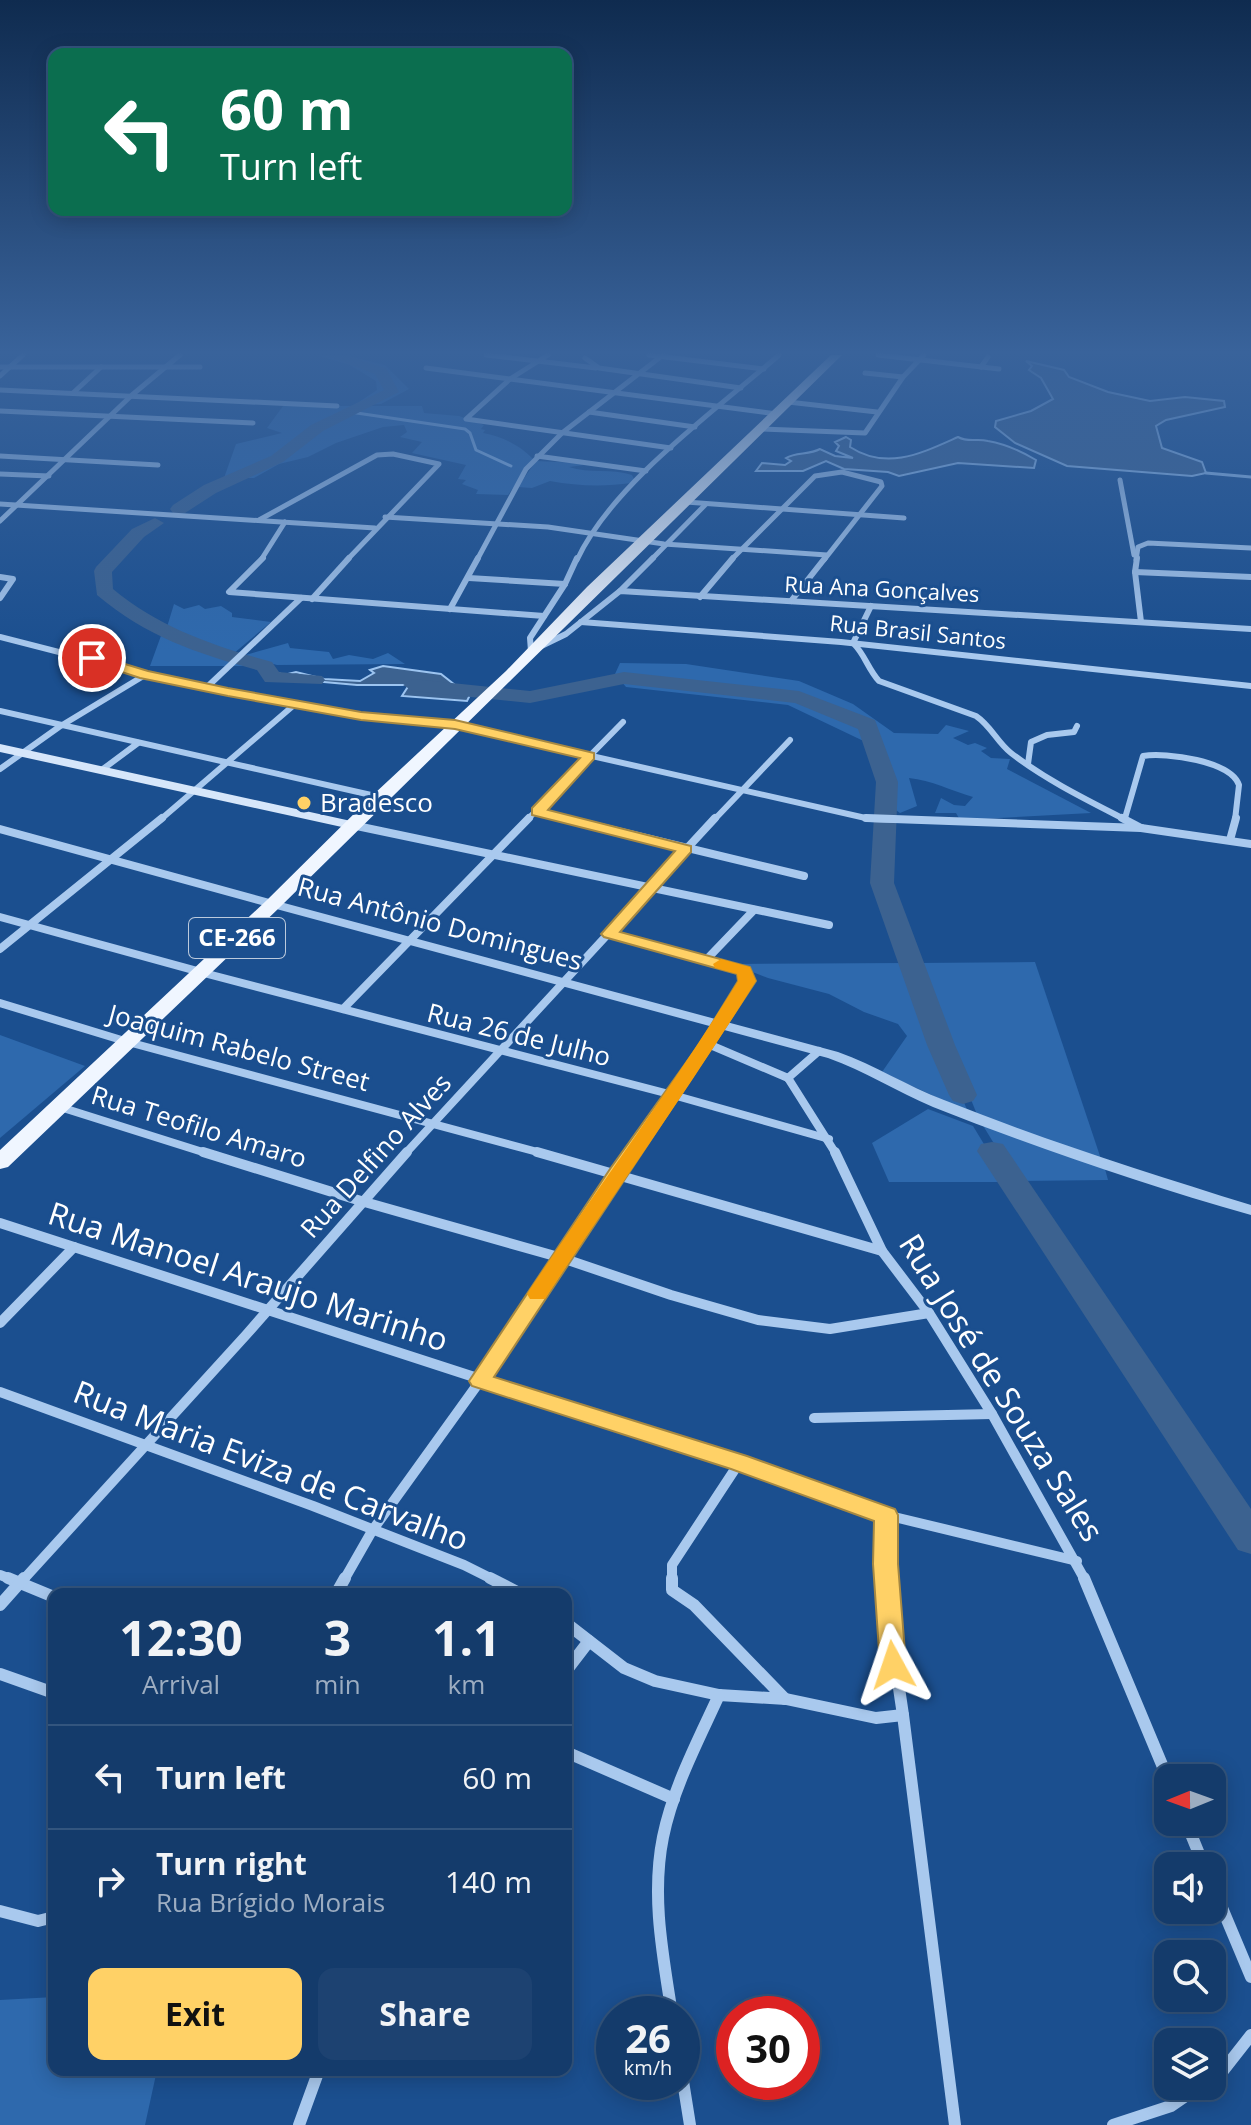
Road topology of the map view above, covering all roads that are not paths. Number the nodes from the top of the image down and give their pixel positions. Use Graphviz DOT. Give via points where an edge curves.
graph roads {
  1 [pos="70,454"];
  2 [pos="664,454"];
  3 [pos="736,454"];
  4 [pos="0,456"];
  5 [pos="537,456"];
  6 [pos="65,459"];
  7 [pos="158,465"];
  8 [pos="646,471"];
  9 [pos="0,474"];
  10 [pos="49,476"];
  11 [pos="1120,480"];
  12 [pos="686,502"];
  13 [pos="0,504"];
  14 [pos="706,504"];
  15 [pos="19,505"];
  16 [pos="779,510"];
  17 [pos="860,515"];
  18 [pos="385,517"];
  19 [pos="904,518"];
  20 [pos="259,520"];
  21 [pos="0,521"];
  22 [pos="285,522"];
  23 [pos="498,524"];
  24 [pos="375,528"];
  25 [pos="589,533"];
  26 [pos="643,542"];
  27 [pos="664,544"];
  28 [pos="1251,548"];
  29 [pos="740,549"];
  30 [pos="827,555"];
  31 [pos="1134,556"];
  32 [pos="1135,572"];
  33 [pos="0,577"];
  34 [pos="1251,577"];
  35 [pos="469,578"];
  36 [pos="565,584"];
  37 [pos="620,591"];
  38 [pos="700,597"];
  39 [pos="0,598"];
  40 [pos="301,598"];
  41 [pos="312,599"];
  42 [pos="791,601"];
  43 [pos="871,606"];
  44 [pos="450,609"];
  45 [pos="544,616"];
  46 [pos="581,622"];
  47 [pos="1141,622"];
  48 [pos="1251,629"];
  49 [pos="0,637"];
  50 [pos="853,643"];
  51 [pos="531,651"];
  52 [pos="145,675"];
  53 [pos="1251,686"];
  54 [pos="206,688"];
  55 [pos="294,705"];
  56 [pos="0,711"];
  57 [pos="623,722"];
  58 [pos="455,725"];
  59 [pos="1077,726"];
  60 [pos="59,727"];
  61 [pos="790,740"];
  62 [pos="138,743"];
  63 [pos="0,748"];
  64 [pos="25,753"];
  65 [pos="589,756"];
  66 [pos="228,761"];
  67 [pos="1028,764"];
  68 [pos="0,769"];
  69 [pos="103,769"];
  70 [pos="197,790"];
  71 [pos="741,790"];
  72 [pos="380,797"];
  73 [pos="537,812"];
  74 [pos="1125,818"];
  75 [pos="351,825"];
  76 [pos="1141,828"];
  77 [pos="0,829"];
  78 [pos="1230,840"];
  79 [pos="1251,844"];
  80 [pos="686,849"];
  81 [pos="491,856"];
  82 [pos="110,860"];
  83 [pos="804,876"];
  84 [pos="649,889"];
  85 [pos="273,904"];
  86 [pos="754,910"];
  87 [pos="0,917"];
  88 [pos="29,925"];
  89 [pos="829,925"];
  90 [pos="609,934"];
  91 [pos="409,940"];
  92 [pos="0,949"];
  93 [pos="706,960"];
  94 [pos="200,972"];
  95 [pos="564,983"];
  96 [pos="0,1003"];
  97 [pos="343,1009"];
  98 [pos="720,1023"];
  99 [pos="128,1042"];
  100 [pos="708,1044"];
  101 [pos="819,1051"];
  102 [pos="501,1052"];
  103 [pos="788,1078"];
  104 [pos="673,1095"];
  105 [pos="59,1106"];
  106 [pos="435,1124"];
  107 [pos="829,1139"];
  108 [pos="0,1162"];
  109 [pos="617,1173"];
  110 [pos="361,1201"];
  111 [pos="1251,1210"];
  112 [pos="0,1223"];
  113 [pos="74,1247"];
  114 [pos="882,1251"];
  115 [pos="562,1258"];
  116 [pos="267,1310"];
  117 [pos="929,1313"];
  118 [pos="0,1323"];
  119 [pos="480,1381"];
  120 [pos="0,1392"];
  121 [pos="992,1414"];
  122 [pos="814,1418"];
  123 [pos="144,1445"];
  124 [pos="739,1463"];
  125 [pos="886,1515"];
  126 [pos="372,1531"];
  127 [pos="1077,1561"];
  128 [pos="0,1575"];
  129 [pos="19,1584"];
  130 [pos="339,1588"];
  131 [pos="509,1588"];
  132 [pos="48,1595"];
  133 [pos="0,1605"];
  134 [pos="572,1628"];
  135 [pos="589,1641"];
  136 [pos="572,1663"];
  137 [pos="0,1674"];
  138 [pos="48,1691"];
  139 [pos="719,1695"];
  140 [pos="786,1699"];
  141 [pos="903,1715"];
  142 [pos="572,1755"];
  143 [pos="1162,1764"];
  144 [pos="674,1799"];
  145 [pos="0,1911"];
  146 [pos="1226,1917"];
  147 [pos="48,1918"];
  148 [pos="1251,1977"];
  149 [pos="670,1996"];
  150 [pos="1251,2035"];
  151 [pos="1226,2067"];
  152 [pos="317,2076"];
  153 [pos="686,2100"];
  154 [pos="1180,2100"];
  155 [pos="299,2125"];
  156 [pos="690,2125"];
  157 [pos="955,2125"];
  158 [pos="1113,2125"];
  1 -- 6 [label="street"];
  2 -- 8 [label="street"];
  3 -- 12 [label="main road, CE-266"];
  4 -- 6 [label="street"];
  5 -- 8 [label="street"];
  5 -- 23 [label="street" via="518,481"];
  6 -- 7 [label="street"];
  6 -- 10 [label="street"];
  8 -- 25 [label="street"];
  9 -- 10 [label="street"];
  10 -- 15 [label="street"];
  11 -- 31 [label="street"];
  12 -- 14 [label="street"];
  12 -- 26 [label="main road, CE-266"];
  13 -- 15 [label="street"];
  14 -- 16 [label="street"];
  14 -- 27 [label="street"];
  15 -- 20 [label="street"];
  15 -- 21 [label="street"];
  16 -- 17 [label="street"];
  16 -- 17 [label="street" via="809,480 825,473 848,473 881,482"];
  16 -- 29 [label="street"];
  17 -- 19 [label="street"];
  17 -- 30 [label="street"];
  18 -- 20 [label="street" via="439,464 377,455"];
  18 -- 23 [label="street"];
  18 -- 24 [label="street"];
  20 -- 22 [label="street"];
  22 -- 24 [label="street"];
  22 -- 40 [label="street" via="264,557 228,590"];
  23 -- 25 [label="street"];
  23 -- 35 [label="street"];
  24 -- 41 [label="street"];
  25 -- 26 [label="street"];
  25 -- 36 [label="street"];
  26 -- 27 [label="street"];
  26 -- 51 [label="main road, CE-266"];
  27 -- 29 [label="street"];
  27 -- 37 [label="street"];
  28 -- 31 [label="street" via="1148,543"];
  29 -- 30 [label="street"];
  29 -- 38 [label="street"];
  30 -- 42 [label="street"];
  31 -- 32 [label="street"];
  32 -- 34 [label="street"];
  32 -- 47 [label="street"];
  33 -- 39 [label="street" via="13,579"];
  35 -- 36 [label="street"];
  35 -- 44 [label="street"];
  36 -- 45 [label="street"];
  37 -- 38 [label="street, Rua Ana Gonçalves"];
  37 -- 46 [label="street"];
  38 -- 42 [label="street, Rua Ana Gonçalves"];
  40 -- 41 [label="street"];
  40 -- 54 [label="street"];
  41 -- 44 [label="street"];
  42 -- 43 [label="street, Rua Ana Gonçalves"];
  43 -- 47 [label="street, Rua Ana Gonçalves"];
  43 -- 50 [label="street"];
  44 -- 45 [label="street"];
  45 -- 51 [label="street" via="530,638"];
  46 -- 50 [label="street, Rua Brasil Santos"];
  46 -- 51 [label="street"];
  47 -- 48 [label="street, Rua Ana Gonçalves"];
  49 -- 52 [label="street"];
  50 -- 53 [label="street, Rua Brasil Santos"];
  50 -- 67 [label="street" via="879,681 976,716 1008,751"];
  51 -- 58 [label="main road, CE-266"];
  52 -- 54 [label="street"];
  52 -- 60 [label="street"];
  54 -- 55 [label="street"];
  55 -- 58 [label="street"];
  55 -- 66 [label="street"];
  56 -- 60 [label="street"];
  57 -- 65 [label="street"];
  58 -- 65 [label="street"];
  58 -- 72 [label="main road, CE-266"];
  59 -- 67 [label="street" via="1074,732 1031,742"];
  60 -- 62 [label="street"];
  60 -- 64 [label="street"];
  61 -- 71 [label="street, Rua Delfino Alves"];
  62 -- 66 [label="street"];
  62 -- 69 [label="street"];
  63 -- 64 [label="main road"];
  64 -- 68 [label="street"];
  64 -- 69 [label="main road"];
  65 -- 71 [label="street"];
  65 -- 73 [label="street"];
  66 -- 70 [label="street"];
  66 -- 72 [label="street"];
  67 -- 74 [label="street"];
  69 -- 70 [label="main road"];
  70 -- 75 [label="main road"];
  70 -- 82 [label="street"];
  71 -- 76 [label="street" via="870,819"];
  71 -- 80 [label="street, Rua Delfino Alves"];
  72 -- 75 [label="main road, CE-266"];
  73 -- 80 [label="street"];
  73 -- 81 [label="street"];
  74 -- 76 [label="street"];
  74 -- 78 [label="street" via="1143,756 1166,754 1223,768 1237,779"];
  75 -- 81 [label="street"];
  75 -- 85 [label="main road, CE-266"];
  76 -- 78 [label="street"];
  77 -- 82 [label="street, Rua Antônio Domingues"];
  78 -- 79 [label="street"];
  80 -- 83 [label="street"];
  80 -- 84 [label="street, Rua Delfino Alves"];
  81 -- 84 [label="street"];
  81 -- 91 [label="street"];
  82 -- 85 [label="street, Rua Antônio Domingues"];
  82 -- 88 [label="street"];
  84 -- 86 [label="street"];
  84 -- 90 [label="street, Rua Delfino Alves"];
  85 -- 91 [label="street, Rua Antônio Domingues"];
  85 -- 94 [label="main road, CE-266"];
  86 -- 89 [label="street"];
  86 -- 93 [label="street"];
  87 -- 88 [label="street"];
  88 -- 92 [label="street"];
  88 -- 94 [label="street"];
  90 -- 93 [label="street"];
  90 -- 95 [label="street, Rua Delfino Alves"];
  91 -- 95 [label="street, Rua Antônio Domingues"];
  91 -- 97 [label="street"];
  93 -- 98 [label="street" via="744,971 747,981"];
  94 -- 97 [label="street, Rua 26 de Julho"];
  94 -- 99 [label="main road, CE-266"];
  95 -- 98 [label="street, Rua Antônio Domingues"];
  95 -- 102 [label="street, Rua Delfino Alves"];
  96 -- 99 [label="street, Joaquim Rabelo Street"];
  97 -- 102 [label="street, Rua 26 de Julho"];
  98 -- 100 [label="street"];
  98 -- 101 [label="street, Rua Antônio Domingues"];
  99 -- 105 [label="main road, CE-266"];
  99 -- 106 [label="street, Joaquim Rabelo Street"];
  100 -- 103 [label="street"];
  100 -- 104 [label="street"];
  101 -- 103 [label="street"];
  101 -- 111 [label="street, Rua Antônio Domingues" via="867,1066 923,1097 1028,1138"];
  102 -- 104 [label="street, Rua 26 de Julho"];
  102 -- 106 [label="street, Rua Delfino Alves"];
  103 -- 107 [label="street, Rua José de Souza Sales"];
  104 -- 107 [label="street, Rua 26 de Julho"];
  104 -- 109 [label="street"];
  105 -- 108 [label="main road, CE-266"];
  105 -- 110 [label="street, Rua Teofilo Amaro"];
  106 -- 109 [label="street, Joaquim Rabelo Street"];
  106 -- 110 [label="street, Rua Delfino Alves"];
  107 -- 114 [label="street, Rua José de Souza Sales"];
  109 -- 114 [label="street, Joaquim Rabelo Street"];
  109 -- 115 [label="street"];
  110 -- 115 [label="street, Rua Teofilo Amaro"];
  110 -- 116 [label="street, Rua Delfino Alves"];
  112 -- 113 [label="street, Rua Manoel Araujo Marinho"];
  113 -- 116 [label="street, Rua Manoel Araujo Marinho"];
  113 -- 118 [label="street"];
  114 -- 117 [label="street, Rua José de Souza Sales"];
  115 -- 117 [label="street, Rua Teofilo Amaro" via="758,1320 806,1328 853,1327"];
  115 -- 119 [label="street"];
  116 -- 119 [label="street, Rua Manoel Araujo Marinho"];
  116 -- 123 [label="street, Rua Delfino Alves"];
  117 -- 121 [label="street, Rua José de Souza Sales"];
  119 -- 124 [label="street, Rua Manoel Araujo Marinho"];
  119 -- 126 [label="street"];
  120 -- 123 [label="street, Rua Maria Eviza de Carvalho"];
  121 -- 122 [label="street"];
  121 -- 127 [label="street, Rua José de Souza Sales"];
  123 -- 126 [label="street, Rua Maria Eviza de Carvalho"];
  123 -- 129 [label="street, Rua Delfino Alves"];
  124 -- 125 [label="street, Rua Manoel Araujo Marinho"];
  124 -- 140 [label="street" via="672,1565 670,1583"];
  125 -- 127 [label="street, Rua Manoel Araujo Marinho"];
  125 -- 141 [label="street" via="893,1665"];
  126 -- 130 [label="street"];
  126 -- 131 [label="street, Rua Maria Eviza de Carvalho"];
  127 -- 143 [label="street, Rua José de Souza Sales"];
  128 -- 129 [label="street"];
  129 -- 132 [label="street"];
  129 -- 133 [label="street, Rua Delfino Alves"];
  134 -- 135 [label="street"];
  135 -- 136 [label="street"];
  135 -- 139 [label="street" via="624,1668 655,1681"];
  137 -- 138 [label="street"];
  139 -- 140 [label="street"];
  139 -- 144 [label="street"];
  140 -- 141 [label="street" via="876,1718"];
  141 -- 157 [label="street"];
  142 -- 144 [label="street"];
  144 -- 149 [label="street" via="662,1839 659,1897"];
  145 -- 147 [label="street" via="38,1921"];
  146 -- 148 [label="street"];
  150 -- 151 [label="street"];
  152 -- 155 [label="street"];
  153 -- 156 [label="street"];
  154 -- 158 [label="street"];
}
